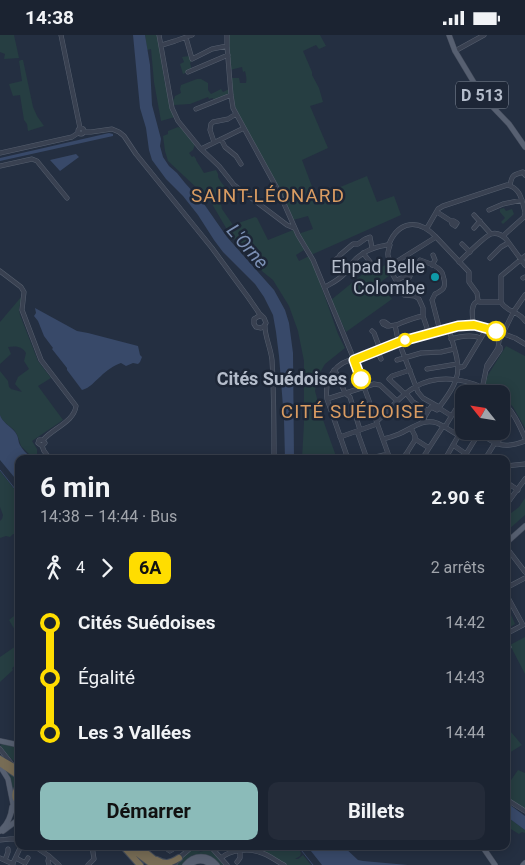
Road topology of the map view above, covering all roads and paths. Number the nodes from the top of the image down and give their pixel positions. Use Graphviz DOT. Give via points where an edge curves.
graph roads {
  1 [pos="60,35"];
  2 [pos="159,35"];
  3 [pos="192,35"];
  4 [pos="228,35"];
  5 [pos="448,35"];
  6 [pos="484,35"];
  7 [pos="186,38"];
  8 [pos="162,45"];
  9 [pos="227,47"];
  10 [pos="455,51"];
  11 [pos="228,55"];
  12 [pos="192,59"];
  13 [pos="194,70"];
  14 [pos="188,72"];
  15 [pos="231,95"];
  16 [pos="196,109"];
  17 [pos="182,114"];
  18 [pos="236,114"];
  19 [pos="175,117"];
  20 [pos="244,128"];
  21 [pos="79,130"];
  22 [pos="221,139"];
  23 [pos="214,142"];
  24 [pos="525,147"];
  25 [pos="201,149"];
  26 [pos="0,153"];
  27 [pos="241,164"];
  28 [pos="0,166"];
  29 [pos="524,174"];
  30 [pos="509,185"];
  31 [pos="67,198"];
  32 [pos="522,201"];
  33 [pos="489,209"];
  34 [pos="437,212"];
  35 [pos="474,215"];
  36 [pos="525,215"];
  37 [pos="451,221"];
  38 [pos="480,221"];
  39 [pos="294,228"];
  40 [pos="427,228"];
  41 [pos="474,228"];
  42 [pos="491,234"];
  43 [pos="503,236"];
  44 [pos="436,237"];
  45 [pos="462,243"];
  46 [pos="508,243"];
  47 [pos="387,246"];
  48 [pos="372,248"];
  49 [pos="470,252"];
  50 [pos="363,253"];
  51 [pos="433,255"];
  52 [pos="525,256"];
  53 [pos="490,257"];
  54 [pos="520,259"];
  55 [pos="420,260"];
  56 [pos="459,262"];
  57 [pos="371,264"];
  58 [pos="432,265"];
  59 [pos="525,265"];
  60 [pos="375,268"];
  61 [pos="364,270"];
  62 [pos="0,271"];
  63 [pos="345,273"];
  64 [pos="392,275"];
  65 [pos="403,277"];
  66 [pos="397,282"];
  67 [pos="325,287"];
  68 [pos="525,295"];
  69 [pos="478,302"];
  70 [pos="501,302"];
  71 [pos="253,305"];
  72 [pos="514,311"];
  73 [pos="423,316"];
  74 [pos="262,317"];
  75 [pos="255,318"];
  76 [pos="525,321"];
  77 [pos="265,325"];
  78 [pos="389,325"];
  79 [pos="396,325"];
  80 [pos="474,325"];
  81 [pos="260,328"];
  82 [pos="449,328"];
  83 [pos="487,328"];
  84 [pos="372,331"];
  85 [pos="440,331"];
  86 [pos="429,333"];
  87 [pos="503,334"];
  88 [pos="481,338"];
  89 [pos="451,339"];
  90 [pos="268,341"];
  91 [pos="399,342"];
  92 [pos="525,344"];
  93 [pos="378,349"];
  94 [pos="454,349"];
  95 [pos="405,357"];
  96 [pos="381,359"];
  97 [pos="354,360"];
  98 [pos="397,360"];
  99 [pos="458,366"];
  100 [pos="427,369"];
  101 [pos="334,370"];
  102 [pos="410,370"];
  103 [pos="456,380"];
  104 [pos="475,385"];
  105 [pos="482,385"];
  106 [pos="365,387"];
  107 [pos="416,387"];
  108 [pos="347,394"];
  109 [pos="406,394"];
  110 [pos="327,399"];
  111 [pos="397,401"];
  112 [pos="439,408"];
  113 [pos="455,410"];
  114 [pos="428,411"];
  115 [pos="510,411"];
  116 [pos="450,415"];
  117 [pos="377,422"];
  118 [pos="422,422"];
  119 [pos="443,426"];
  120 [pos="411,428"];
  121 [pos="359,430"];
  122 [pos="455,433"];
  123 [pos="340,437"];
  124 [pos="383,439"];
  125 [pos="415,439"];
  126 [pos="456,440"];
  127 [pos="473,440"];
  128 [pos="492,440"];
  129 [pos="499,440"];
  130 [pos="525,440"];
  131 [pos="497,443"];
  132 [pos="453,445"];
  133 [pos="429,448"];
  134 [pos="388,454"];
  135 [pos="406,454"];
  136 [pos="466,454"];
  137 [pos="47,455"];
  138 [pos="274,455"];
  139 [pos="347,455"];
  140 [pos="366,455"];
  141 [pos="384,455"];
  142 [pos="425,455"];
  143 [pos="447,455"];
  144 [pos="488,455"];
  145 [pos="525,464"];
  146 [pos="510,466"];
  147 [pos="525,479"];
  148 [pos="510,485"];
  149 [pos="518,490"];
  150 [pos="510,500"];
  151 [pos="525,526"];
  152 [pos="510,539"];
  153 [pos="510,552"];
  154 [pos="525,560"];
  155 [pos="520,565"];
  156 [pos="525,572"];
  157 [pos="524,580"];
  158 [pos="510,586"];
  159 [pos="510,601"];
  160 [pos="524,624"];
  161 [pos="510,632"];
  162 [pos="1,742"];
  163 [pos="15,744"];
  164 [pos="0,749"];
  165 [pos="0,759"];
  166 [pos="0,765"];
  167 [pos="15,766"];
  168 [pos="15,767"];
  169 [pos="15,774"];
  170 [pos="12,799"];
  171 [pos="510,802"];
  172 [pos="525,811"];
  173 [pos="15,813"];
  174 [pos="15,822"];
  175 [pos="0,832"];
  176 [pos="15,839"];
  177 [pos="0,840"];
  178 [pos="8,849"];
  179 [pos="19,850"];
  180 [pos="40,850"];
  181 [pos="93,850"];
  182 [pos="127,850"];
  183 [pos="134,850"];
  184 [pos="142,850"];
  185 [pos="188,850"];
  186 [pos="214,850"];
  187 [pos="240,850"];
  188 [pos="243,850"];
  189 [pos="251,850"];
  190 [pos="485,850"];
  191 [pos="50,857"];
  192 [pos="0,858"];
  193 [pos="16,858"];
  194 [pos="28,858"];
  195 [pos="179,858"];
  196 [pos="221,858"];
  197 [pos="5,860"];
  198 [pos="153,862"];
  199 [pos="236,862"];
  200 [pos="13,864"];
  201 [pos="24,864"];
  202 [pos="48,865"];
  203 [pos="59,865"];
  204 [pos="88,865"];
  205 [pos="140,865"];
  206 [pos="161,865"];
  207 [pos="174,865"];
  208 [pos="185,865"];
  209 [pos="189,865"];
  210 [pos="211,865"];
  211 [pos="217,865"];
  212 [pos="227,865"];
  213 [pos="284,865"];
  214 [pos="495,865"];
  1 -- 21 [label="street"];
  2 -- 8 [label="street"];
  3 -- 7 [label="street"];
  4 -- 9 [label="street"];
  5 -- 10 [label="main road, D 513"];
  6 -- 10 [label="street"];
  7 -- 8 [label="street"];
  7 -- 12 [label="street"];
  8 -- 19 [label="street"];
  9 -- 11 [label="street"];
  9 -- 12 [label="street" via="212,49"];
  10 -- 24 [label="main road, D 513" via="479,91"];
  11 -- 13 [label="street"];
  11 -- 15 [label="street"];
  12 -- 13 [label="street"];
  13 -- 14 [label="street"];
  15 -- 16 [label="street"];
  15 -- 18 [label="street"];
  17 -- 19 [label="street"];
  18 -- 20 [label="street"];
  18 -- 23 [label="street" via="211,124"];
  19 -- 25 [label="street"];
  20 -- 22 [label="street"];
  20 -- 39 [label="street" via="278,190"];
  21 -- 26 [label="street" via="72,137"];
  21 -- 71 [label="street" via="82,134 84,131 109,129 124,136"];
  22 -- 23 [label="street"];
  22 -- 27 [label="street"];
  23 -- 25 [label="street"];
  25 -- 39 [label="street" via="234,185"];
  28 -- 31 [label="street" via="32,159 37,161"];
  29 -- 30 [label="street" via="513,176"];
  30 -- 32 [label="street" via="518,191"];
  30 -- 34 [label="street" via="440,207"];
  32 -- 33 [label="street"];
  32 -- 36 [label="street"];
  34 -- 37 [label="street"];
  34 -- 40 [label="street"];
  35 -- 38 [label="street"];
  36 -- 43 [label="street"];
  38 -- 41 [label="street"];
  38 -- 42 [label="street"];
  39 -- 67 [label="street"];
  40 -- 44 [label="street"];
  40 -- 47 [label="street" via="405,226 396,232"];
  42 -- 43 [label="street"];
  42 -- 49 [label="street"];
  43 -- 46 [label="street"];
  44 -- 47 [label="street" via="396,262 389,259"];
  44 -- 56 [label="street"];
  45 -- 49 [label="street"];
  46 -- 53 [label="street"];
  46 -- 54 [label="street"];
  47 -- 48 [label="street"];
  48 -- 50 [label="street"];
  48 -- 63 [label="street" via="370,237 340,255 335,262"];
  49 -- 56 [label="street"];
  50 -- 57 [label="street"];
  50 -- 63 [label="street"];
  51 -- 58 [label="street"];
  52 -- 54 [label="street"];
  54 -- 59 [label="street"];
  54 -- 70 [label="street" via="501,276"];
  55 -- 58 [label="street"];
  56 -- 69 [label="street" via="469,272 469,282 477,293"];
  57 -- 60 [label="street"];
  57 -- 61 [label="street"];
  58 -- 85 [label="street" via="442,272 445,285 432,301"];
  62 -- 137 [label="street" via="24,292 22,310 41,360 76,406 72,416 38,442"];
  63 -- 67 [label="street"];
  64 -- 66 [label="street"];
  65 -- 66 [label="street"];
  66 -- 73 [label="street" via="404,295 419,299"];
  67 -- 97 [label="street"];
  68 -- 72 [label="street"];
  69 -- 70 [label="street"];
  69 -- 80 [label="street" via="473,307"];
  70 -- 72 [label="street"];
  71 -- 74 [label="street"];
  71 -- 75 [label="street"];
  72 -- 76 [label="street"];
  72 -- 87 [label="street"];
  73 -- 79 [label="street"];
  73 -- 86 [label="street"];
  74 -- 75 [label="street"];
  74 -- 77 [label="street"];
  75 -- 81 [label="street" via="254,324"];
  77 -- 81 [label="street"];
  77 -- 90 [label="street"];
  78 -- 79 [label="street"];
  79 -- 91 [label="street"];
  80 -- 82 [label="street"];
  80 -- 83 [label="street"];
  81 -- 90 [label="street"];
  82 -- 85 [label="street"];
  82 -- 89 [label="street"];
  83 -- 87 [label="street"];
  83 -- 88 [label="street"];
  84 -- 93 [label="street"];
  85 -- 86 [label="street"];
  86 -- 91 [label="street"];
  87 -- 92 [label="street"];
  87 -- 105 [label="street" via="500,350 486,370"];
  88 -- 89 [label="street"];
  88 -- 99 [label="street" via="464,365"];
  89 -- 94 [label="street"];
  90 -- 138 [label="street" via="272,357"];
  91 -- 93 [label="street"];
  91 -- 95 [label="street"];
  93 -- 96 [label="street"];
  93 -- 97 [label="street"];
  94 -- 95 [label="street"];
  94 -- 99 [label="street"];
  95 -- 98 [label="street"];
  95 -- 102 [label="street"];
  97 -- 101 [label="street" via="342,363"];
  97 -- 106 [label="street"];
  99 -- 100 [label="street"];
  99 -- 103 [label="street"];
  101 -- 108 [label="street"];
  101 -- 110 [label="street" via="327,384"];
  102 -- 107 [label="street"];
  102 -- 109 [label="street" via="389,379"];
  103 -- 104 [label="street"];
  103 -- 107 [label="street" via="435,380"];
  103 -- 112 [label="street"];
  106 -- 108 [label="street"];
  106 -- 111 [label="street" via="377,384"];
  106 -- 117 [label="street"];
  107 -- 109 [label="street"];
  107 -- 112 [label="street" via="420,395"];
  108 -- 110 [label="street"];
  108 -- 121 [label="street"];
  109 -- 111 [label="street"];
  109 -- 114 [label="street"];
  110 -- 123 [label="street"];
  111 -- 117 [label="street"];
  112 -- 114 [label="street" via="437,411 430,407"];
  112 -- 116 [label="street"];
  113 -- 119 [label="street"];
  114 -- 118 [label="street"];
  115 -- 130 [label="street"];
  117 -- 121 [label="street"];
  117 -- 124 [label="street"];
  118 -- 119 [label="street" via="431,421"];
  118 -- 120 [label="street"];
  119 -- 122 [label="street"];
  119 -- 133 [label="street"];
  120 -- 124 [label="street"];
  120 -- 125 [label="street"];
  121 -- 123 [label="street"];
  121 -- 140 [label="street"];
  123 -- 139 [label="street"];
  124 -- 134 [label="street"];
  125 -- 133 [label="street"];
  125 -- 135 [label="street"];
  126 -- 132 [label="street"];
  127 -- 136 [label="street"];
  128 -- 131 [label="street"];
  129 -- 131 [label="street"];
  130 -- 131 [label="street" via="509,446"];
  131 -- 144 [label="street"];
  132 -- 136 [label="street"];
  132 -- 143 [label="street"];
  133 -- 142 [label="street"];
  134 -- 141 [label="street"];
  145 -- 146 [label="street"];
  147 -- 149 [label="street"];
  148 -- 149 [label="street"];
  149 -- 150 [label="street"];
  151 -- 152 [label="main road"];
  153 -- 155 [label="street"];
  154 -- 155 [label="street"];
  155 -- 156 [label="street"];
  157 -- 158 [label="street"];
  159 -- 160 [label="street"];
  160 -- 161 [label="street"];
  162 -- 163 [label="main road"];
  164 -- 167 [label="street"];
  165 -- 168 [label="highway"];
  166 -- 169 [label="highway"];
  166 -- 170 [label="main road" via="8,779"];
  170 -- 173 [label="main road"];
  170 -- 175 [label="main road" via="9,819"];
  171 -- 172 [label="street"];
  174 -- 175 [label="main road"];
  176 -- 177 [label="street"];
  178 -- 197 [label="street"];
  179 -- 193 [label="street"];
  180 -- 191 [label="street"];
  181 -- 204 [label="street" via="94,859"];
  182 -- 205 [label="highway"];
  183 -- 198 [label="highway"];
  184 -- 198 [label="highway"];
  185 -- 195 [label="street"];
  186 -- 196 [label="street"];
  187 -- 196 [label="street"];
  188 -- 199 [label="street"];
  189 -- 213 [label="street"];
  190 -- 214 [label="main road"];
  191 -- 202 [label="street"];
  191 -- 203 [label="street"];
  192 -- 197 [label="street"];
  193 -- 200 [label="street"];
  193 -- 201 [label="street"];
  194 -- 201 [label="street"];
  195 -- 198 [label="highway" via="171,863"];
  195 -- 207 [label="street"];
  196 -- 212 [label="street"];
  197 -- 200 [label="street"];
  198 -- 206 [label="highway"];
  208 -- 211 [label="main road" via="200,856"];
  209 -- 210 [label="main road" via="200,860"];
}
